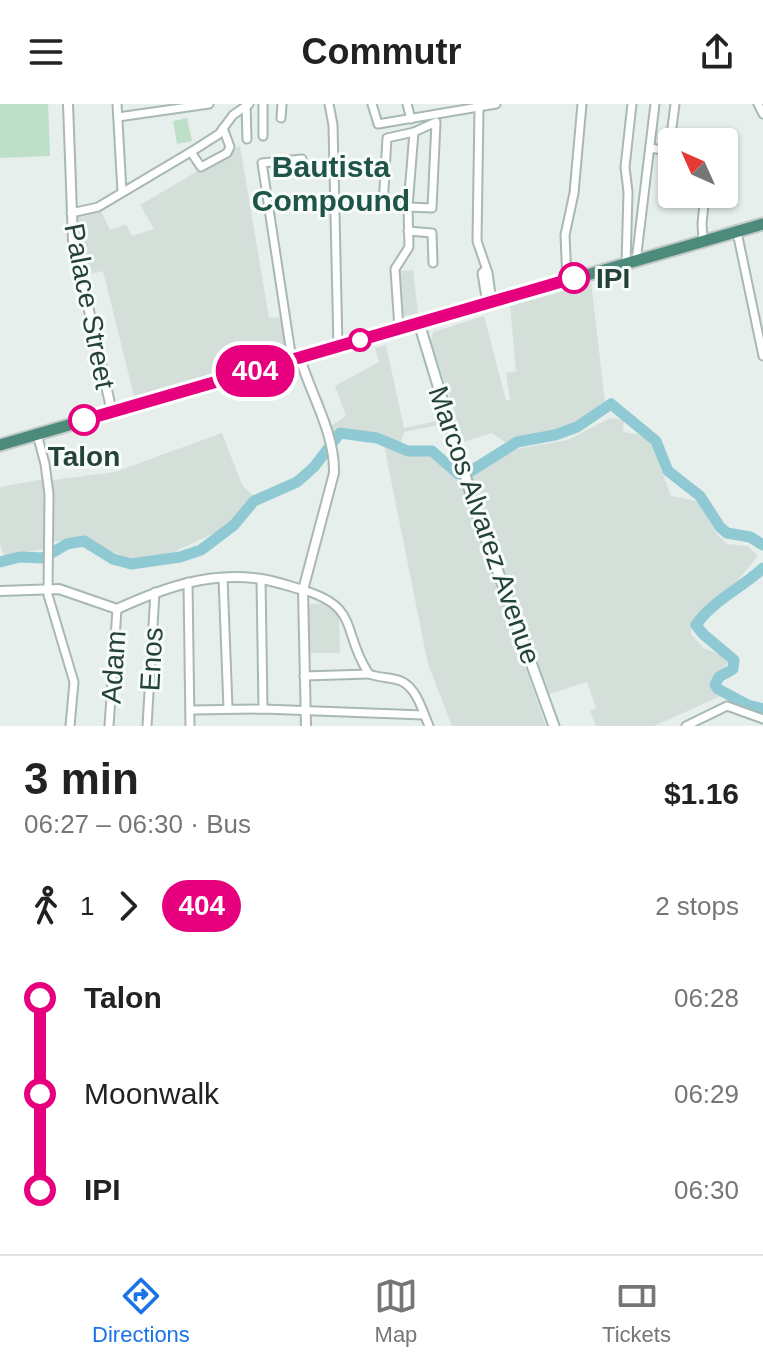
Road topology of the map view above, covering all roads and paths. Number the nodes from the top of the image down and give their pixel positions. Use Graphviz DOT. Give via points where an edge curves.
graph roads {
  1 [pos="68,104"];
  2 [pos="117,104"];
  3 [pos="145,104"];
  4 [pos="209,104"];
  5 [pos="228,104"];
  6 [pos="247,104"];
  7 [pos="263,104"];
  8 [pos="282,104"];
  9 [pos="329,104"];
  10 [pos="372,104"];
  11 [pos="407,104"];
  12 [pos="496,104"];
  13 [pos="582,104"];
  14 [pos="632,104"];
  15 [pos="655,104"];
  16 [pos="675,104"];
  17 [pos="758,104"];
  18 [pos="186,105"];
  19 [pos="166,107"];
  20 [pos="479,109"];
  21 [pos="146,114"];
  22 [pos="763,114"];
  23 [pos="233,115"];
  24 [pos="118,117"];
  25 [pos="281,118"];
  26 [pos="411,119"];
  27 [pos="223,128"];
  28 [pos="414,132"];
  29 [pos="263,136"];
  30 [pos="247,139"];
  31 [pos="650,148"];
  32 [pos="191,152"];
  33 [pos="302,159"];
  34 [pos="122,192"];
  35 [pos="408,206"];
  36 [pos="704,208"];
  37 [pos="71,213"];
  38 [pos="763,224"];
  39 [pos="408,231"];
  40 [pos="737,232"];
  41 [pos="703,241"];
  42 [pos="631,262"];
  43 [pos="433,263"];
  44 [pos="567,280"];
  45 [pos="488,297"];
  46 [pos="419,323"];
  47 [pos="399,329"];
  48 [pos="338,347"];
  49 [pos="763,356"];
  50 [pos="296,359"];
  51 [pos="112,412"];
  52 [pos="37,434"];
  53 [pos="0,445"];
  54 [pos="223,578"];
  55 [pos="261,579"];
  56 [pos="188,582"];
  57 [pos="47,589"];
  58 [pos="303,590"];
  59 [pos="0,591"];
  60 [pos="155,592"];
  61 [pos="117,609"];
  62 [pos="369,674"];
  63 [pos="304,676"];
  64 [pos="228,708"];
  65 [pos="263,709"];
  66 [pos="192,710"];
  67 [pos="306,712"];
  68 [pos="424,715"];
  69 [pos="763,719"];
  70 [pos="70,726"];
  71 [pos="109,726"];
  72 [pos="147,726"];
  73 [pos="190,726"];
  74 [pos="306,726"];
  75 [pos="429,726"];
  76 [pos="554,726"];
  77 [pos="686,726"];
  1 -- 37 [label="street, Palace Street"];
  2 -- 24 [label="street"];
  3 -- 21 [label="street"];
  4 -- 18 [label="street"];
  5 -- 23 [label="street"];
  6 -- 23 [label="street"];
  6 -- 30 [label="street"];
  7 -- 29 [label="street"];
  8 -- 25 [label="street"];
  9 -- 48 [label="street"];
  10 -- 26 [label="street" via="378,124"];
  11 -- 26 [label="street"];
  12 -- 20 [label="street"];
  13 -- 44 [label="street" via="565,235"];
  14 -- 42 [label="street" via="625,167"];
  15 -- 31 [label="street"];
  16 -- 31 [label="street" via="669,151"];
  17 -- 22 [label="street"];
  18 -- 19 [label="street"];
  19 -- 21 [label="street"];
  20 -- 26 [label="street"];
  20 -- 45 [label="street" via="477,241"];
  21 -- 24 [label="street"];
  23 -- 27 [label="street"];
  24 -- 34 [label="street"];
  27 -- 32 [label="street"];
  27 -- 32 [label="street" via="227,153 201,167"];
  28 -- 35 [label="street"];
  28 -- 35 [label="street" via="387,138 383,206"];
  28 -- 35 [label="street" via="436,122 432,208"];
  31 -- 42 [label="street"];
  32 -- 34 [label="street"];
  33 -- 50 [label="street" via="262,163"];
  34 -- 37 [label="street" via="98,207"];
  35 -- 39 [label="street"];
  36 -- 41 [label="street"];
  37 -- 51 [label="street, Palace Street"];
  38 -- 40 [label="highway"];
  39 -- 43 [label="street" via="432,233"];
  39 -- 47 [label="street" via="409,247 395,269"];
  40 -- 41 [label="highway"];
  40 -- 49 [label="street"];
  41 -- 42 [label="highway"];
  42 -- 44 [label="highway"];
  44 -- 45 [label="highway"];
  45 -- 46 [label="highway"];
  46 -- 47 [label="highway"];
  46 -- 76 [label="main road, Marcos Alvarez Avenue" via="464,473"];
  47 -- 48 [label="highway"];
  48 -- 50 [label="highway"];
  50 -- 51 [label="highway"];
  50 -- 58 [label="street" via="328,436 334,473"];
  51 -- 52 [label="highway"];
  52 -- 53 [label="highway"];
  52 -- 57 [label="street" via="49,494"];
  54 -- 55 [label="street"];
  54 -- 56 [label="street"];
  54 -- 64 [label="street"];
  55 -- 58 [label="street"];
  55 -- 65 [label="street"];
  56 -- 60 [label="street"];
  56 -- 66 [label="street"];
  57 -- 59 [label="street"];
  57 -- 61 [label="street"];
  57 -- 70 [label="street" via="74,682"];
  58 -- 62 [label="street" via="338,607"];
  58 -- 63 [label="street"];
  60 -- 61 [label="street"];
  60 -- 72 [label="street, Enos"];
  61 -- 71 [label="street, Adam"];
  62 -- 63 [label="street"];
  62 -- 68 [label="street" via="408,685"];
  63 -- 67 [label="street"];
  64 -- 65 [label="street"];
  64 -- 66 [label="street"];
  65 -- 67 [label="street"];
  66 -- 73 [label="street"];
  67 -- 68 [label="street"];
  67 -- 74 [label="street"];
  68 -- 75 [label="street"];
  69 -- 77 [label="street" via="727,706"];
}
